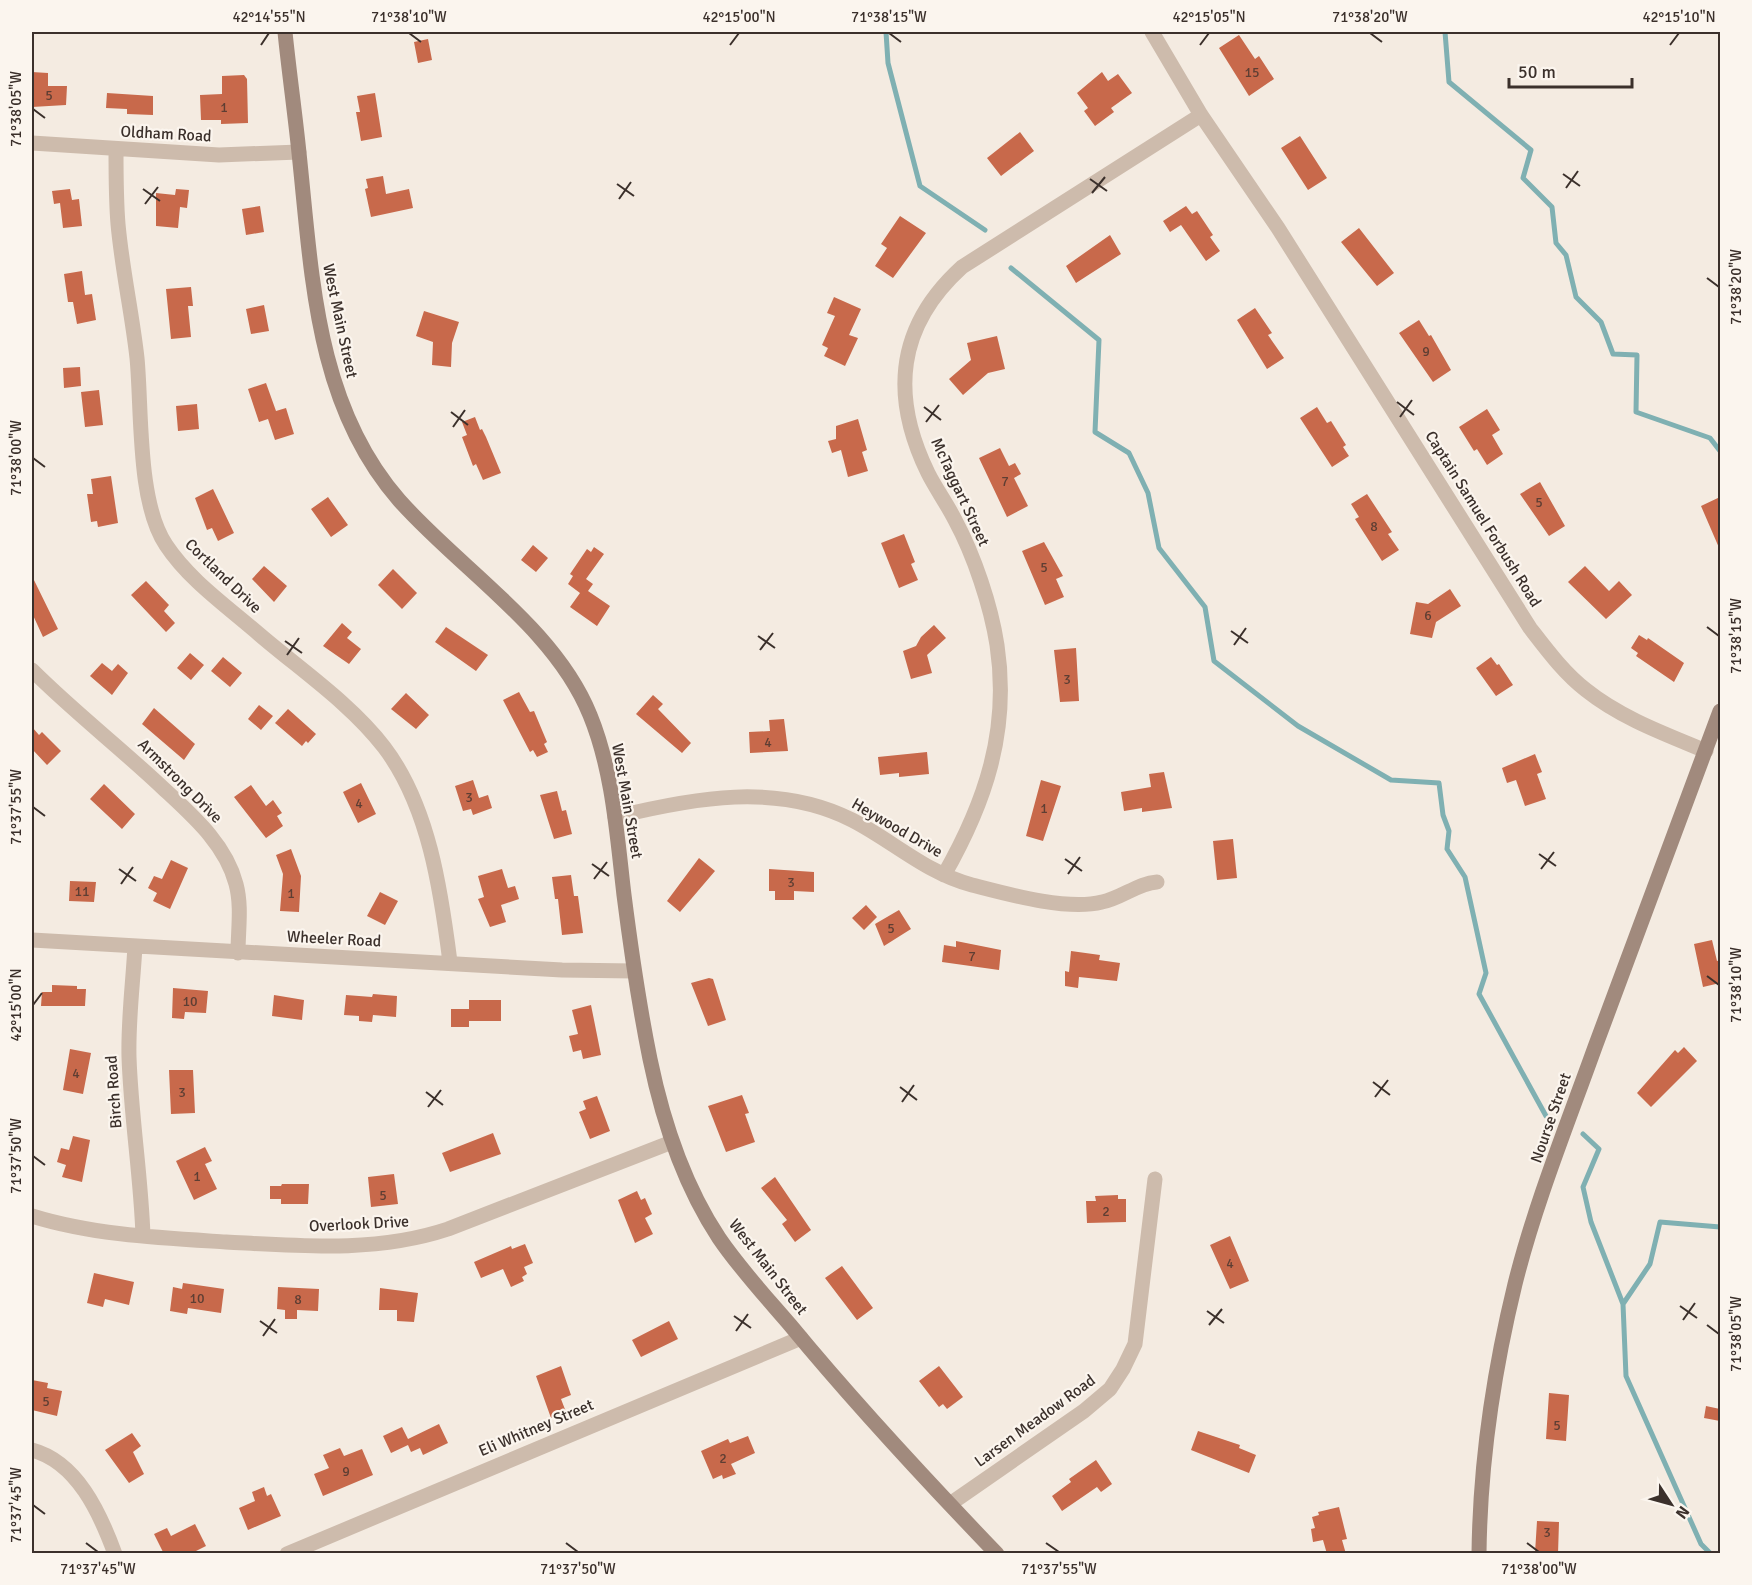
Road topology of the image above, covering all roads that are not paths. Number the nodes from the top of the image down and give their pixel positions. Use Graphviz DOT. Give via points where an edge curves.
graph roads {
  1 [pos="285,32"];
  2 [pos="1152,32"];
  3 [pos="1201,115"];
  4 [pos="32,143"];
  5 [pos="116,150"];
  6 [pos="299,152"];
  7 [pos="32,670"];
  8 [pos="1720,711"];
  9 [pos="1706,751"];
  10 [pos="615,818"];
  11 [pos="944,876"];
  12 [pos="1157,882"];
  13 [pos="32,940"];
  14 [pos="135,946"];
  15 [pos="238,953"];
  16 [pos="450,963"];
  17 [pos="634,971"];
  18 [pos="672,1142"];
  19 [pos="1155,1179"];
  20 [pos="32,1216"];
  21 [pos="143,1236"];
  22 [pos="801,1338"];
  23 [pos="32,1449"];
  24 [pos="950,1504"];
  25 [pos="115,1554"];
  26 [pos="287,1554"];
  27 [pos="997,1554"];
  28 [pos="1479,1554"];
  1 -- 6 [label="street, West Main Street"];
  2 -- 3 [label="street, Captain Samuel Forbush Road"];
  3 -- 9 [label="street, Captain Samuel Forbush Road" via="1278,228 1547,650 1585,690 1603,702 1663,734"];
  3 -- 11 [label="street, McTaggart Street" via="962,267 930,300 910,345 903,382 914,433 927,471 956,521 971,558 993,626 1000,674 997,731 986,787 977,814"];
  4 -- 5 [label="street, Oldham Road"];
  5 -- 6 [label="street, Oldham Road" via="241,155"];
  5 -- 16 [label="street, Cortland Drive" via="118,223 136,349 144,472 155,523 165,544 195,578 347,710 394,762 425,834 444,911"];
  6 -- 10 [label="street, West Main Street" via="316,304 331,372 349,423 397,498 515,613 565,670 584,700 596,732"];
  7 -- 15 [label="street, Armstrong Drive" via="130,756 212,837 236,882 240,902"];
  8 -- 9 [label="street, Nourse Street"];
  9 -- 28 [label="street, Nourse Street" via="1580,1089 1518,1274 1488,1438"];
  10 -- 11 [label="street, Heywood Drive" via="731,796 778,797 851,820"];
  10 -- 17 [label="street, West Main Street"];
  11 -- 12 [label="street, Heywood Drive" via="996,891 1076,904 1101,903"];
  13 -- 14 [label="street, Wheeler Road"];
  14 -- 15 [label="street, Wheeler Road"];
  14 -- 21 [label="street, Birch Road" via="129,1053"];
  15 -- 16 [label="street, Wheeler Road"];
  16 -- 17 [label="street, Wheeler Road"];
  17 -- 18 [label="street, West Main Street" via="657,1092"];
  18 -- 21 [label="street, Overlook Drive" via="416,1240 341,1247"];
  18 -- 22 [label="street, West Main Street" via="719,1237"];
  19 -- 24 [label="street, Larsen Meadow Road" via="1135,1344 1123,1369 1110,1389 1084,1411"];
  20 -- 21 [label="street, Overlook Drive"];
  22 -- 24 [label="street, West Main Street"];
  22 -- 26 [label="street, Eli Whitney Street"];
  23 -- 25 [label="street" via="62,1466 80,1484 98,1512"];
  24 -- 27 [label="street, West Main Street"];
}
